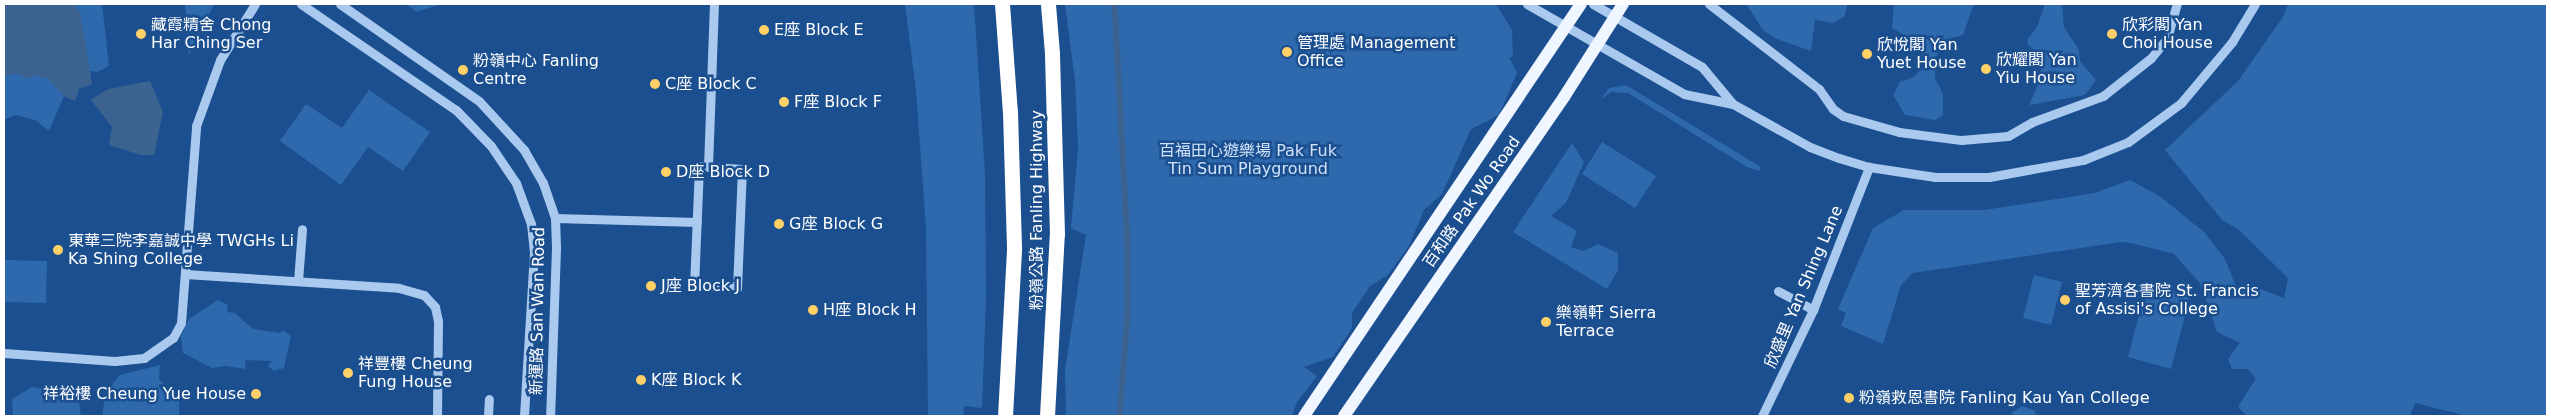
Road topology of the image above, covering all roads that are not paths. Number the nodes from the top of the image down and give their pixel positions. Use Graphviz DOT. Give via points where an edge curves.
graph roads {
  1 [pos="255,4"];
  2 [pos="302,4"];
  3 [pos="340,4"];
  4 [pos="714,4"];
  5 [pos="1002,4"];
  6 [pos="1048,4"];
  7 [pos="1527,4"];
  8 [pos="1580,4"];
  9 [pos="1593,4"];
  10 [pos="1623,4"];
  11 [pos="1709,4"];
  12 [pos="2177,4"];
  13 [pos="2253,4"];
  14 [pos="1615,16"];
  15 [pos="1565,27"];
  16 [pos="1599,44"];
  17 [pos="1733,104"];
  18 [pos="708,167"];
  19 [pos="1869,168"];
  20 [pos="555,218"];
  21 [pos="697,222"];
  22 [pos="302,230"];
  23 [pos="185,274"];
  24 [pos="298,281"];
  25 [pos="1778,291"];
  26 [pos="1813,310"];
  27 [pos="4,353"];
  28 [pos="489,399"];
  29 [pos="437,416"];
  30 [pos="488,416"];
  31 [pos="524,416"];
  32 [pos="550,416"];
  33 [pos="1006,416"];
  34 [pos="1048,416"];
  35 [pos="1304,416"];
  36 [pos="1344,416"];
  37 [pos="1762,416"];
  1 -- 23 [label="street" via="220,60 196,126"];
  2 -- 31 [label="street, 新運路 San Wan Road" via="456,110 491,146 516,183 531,224 534,252"];
  3 -- 20 [label="street, 新運路 San Wan Road" via="456,84 497,119 534,166"];
  4 -- 18 [label="street"];
  5 -- 33 [label="highway, 粉嶺公路 Fanling Highway" via="1010,112 1014,250"];
  6 -- 34 [label="highway, 粉嶺公路 Fanling Highway" via="1057,234"];
  7 -- 15 [label="street"];
  8 -- 15 [label="main road, 百和路 Pak Wo Road"];
  9 -- 14 [label="street"];
  10 -- 14 [label="main road, 百和路 Pak Wo Road"];
  11 -- 12 [label="street" via="1819,89 1842,116 1898,132 1961,140 2008,136 2032,122 2103,96 2151,58 2167,38"];
  13 -- 19 [label="street" via="2232,42 2181,103 2128,142 2105,153 1989,177 1935,177"];
  14 -- 16 [label="main road, 百和路 Pak Wo Road"];
  14 -- 17 [label="street" via="1702,67"];
  15 -- 16 [label="street"];
  15 -- 35 [label="main road, 百和路 Pak Wo Road"];
  16 -- 17 [label="street" via="1684,94"];
  16 -- 36 [label="main road, 百和路 Pak Wo Road"];
  17 -- 19 [label="street" via="1810,147"];
  18 -- 21 [label="street" via="699,166"];
  18 -- 21 [label="street" via="742,168 737,288 694,286"];
  19 -- 26 [label="street, 欣盛里 Yan Shing Lane"];
  20 -- 21 [label="street"];
  20 -- 32 [label="street, 新運路 San Wan Road"];
  22 -- 24 [label="street"];
  23 -- 24 [label="street"];
  23 -- 27 [label="street" via="181,323 173,338 144,358 115,361"];
  24 -- 29 [label="street" via="399,288 424,295 434,307 438,321"];
  25 -- 26 [label="street"];
  26 -- 37 [label="street, 欣盛里 Yan Shing Lane"];
  28 -- 30 [label="street"];
}
